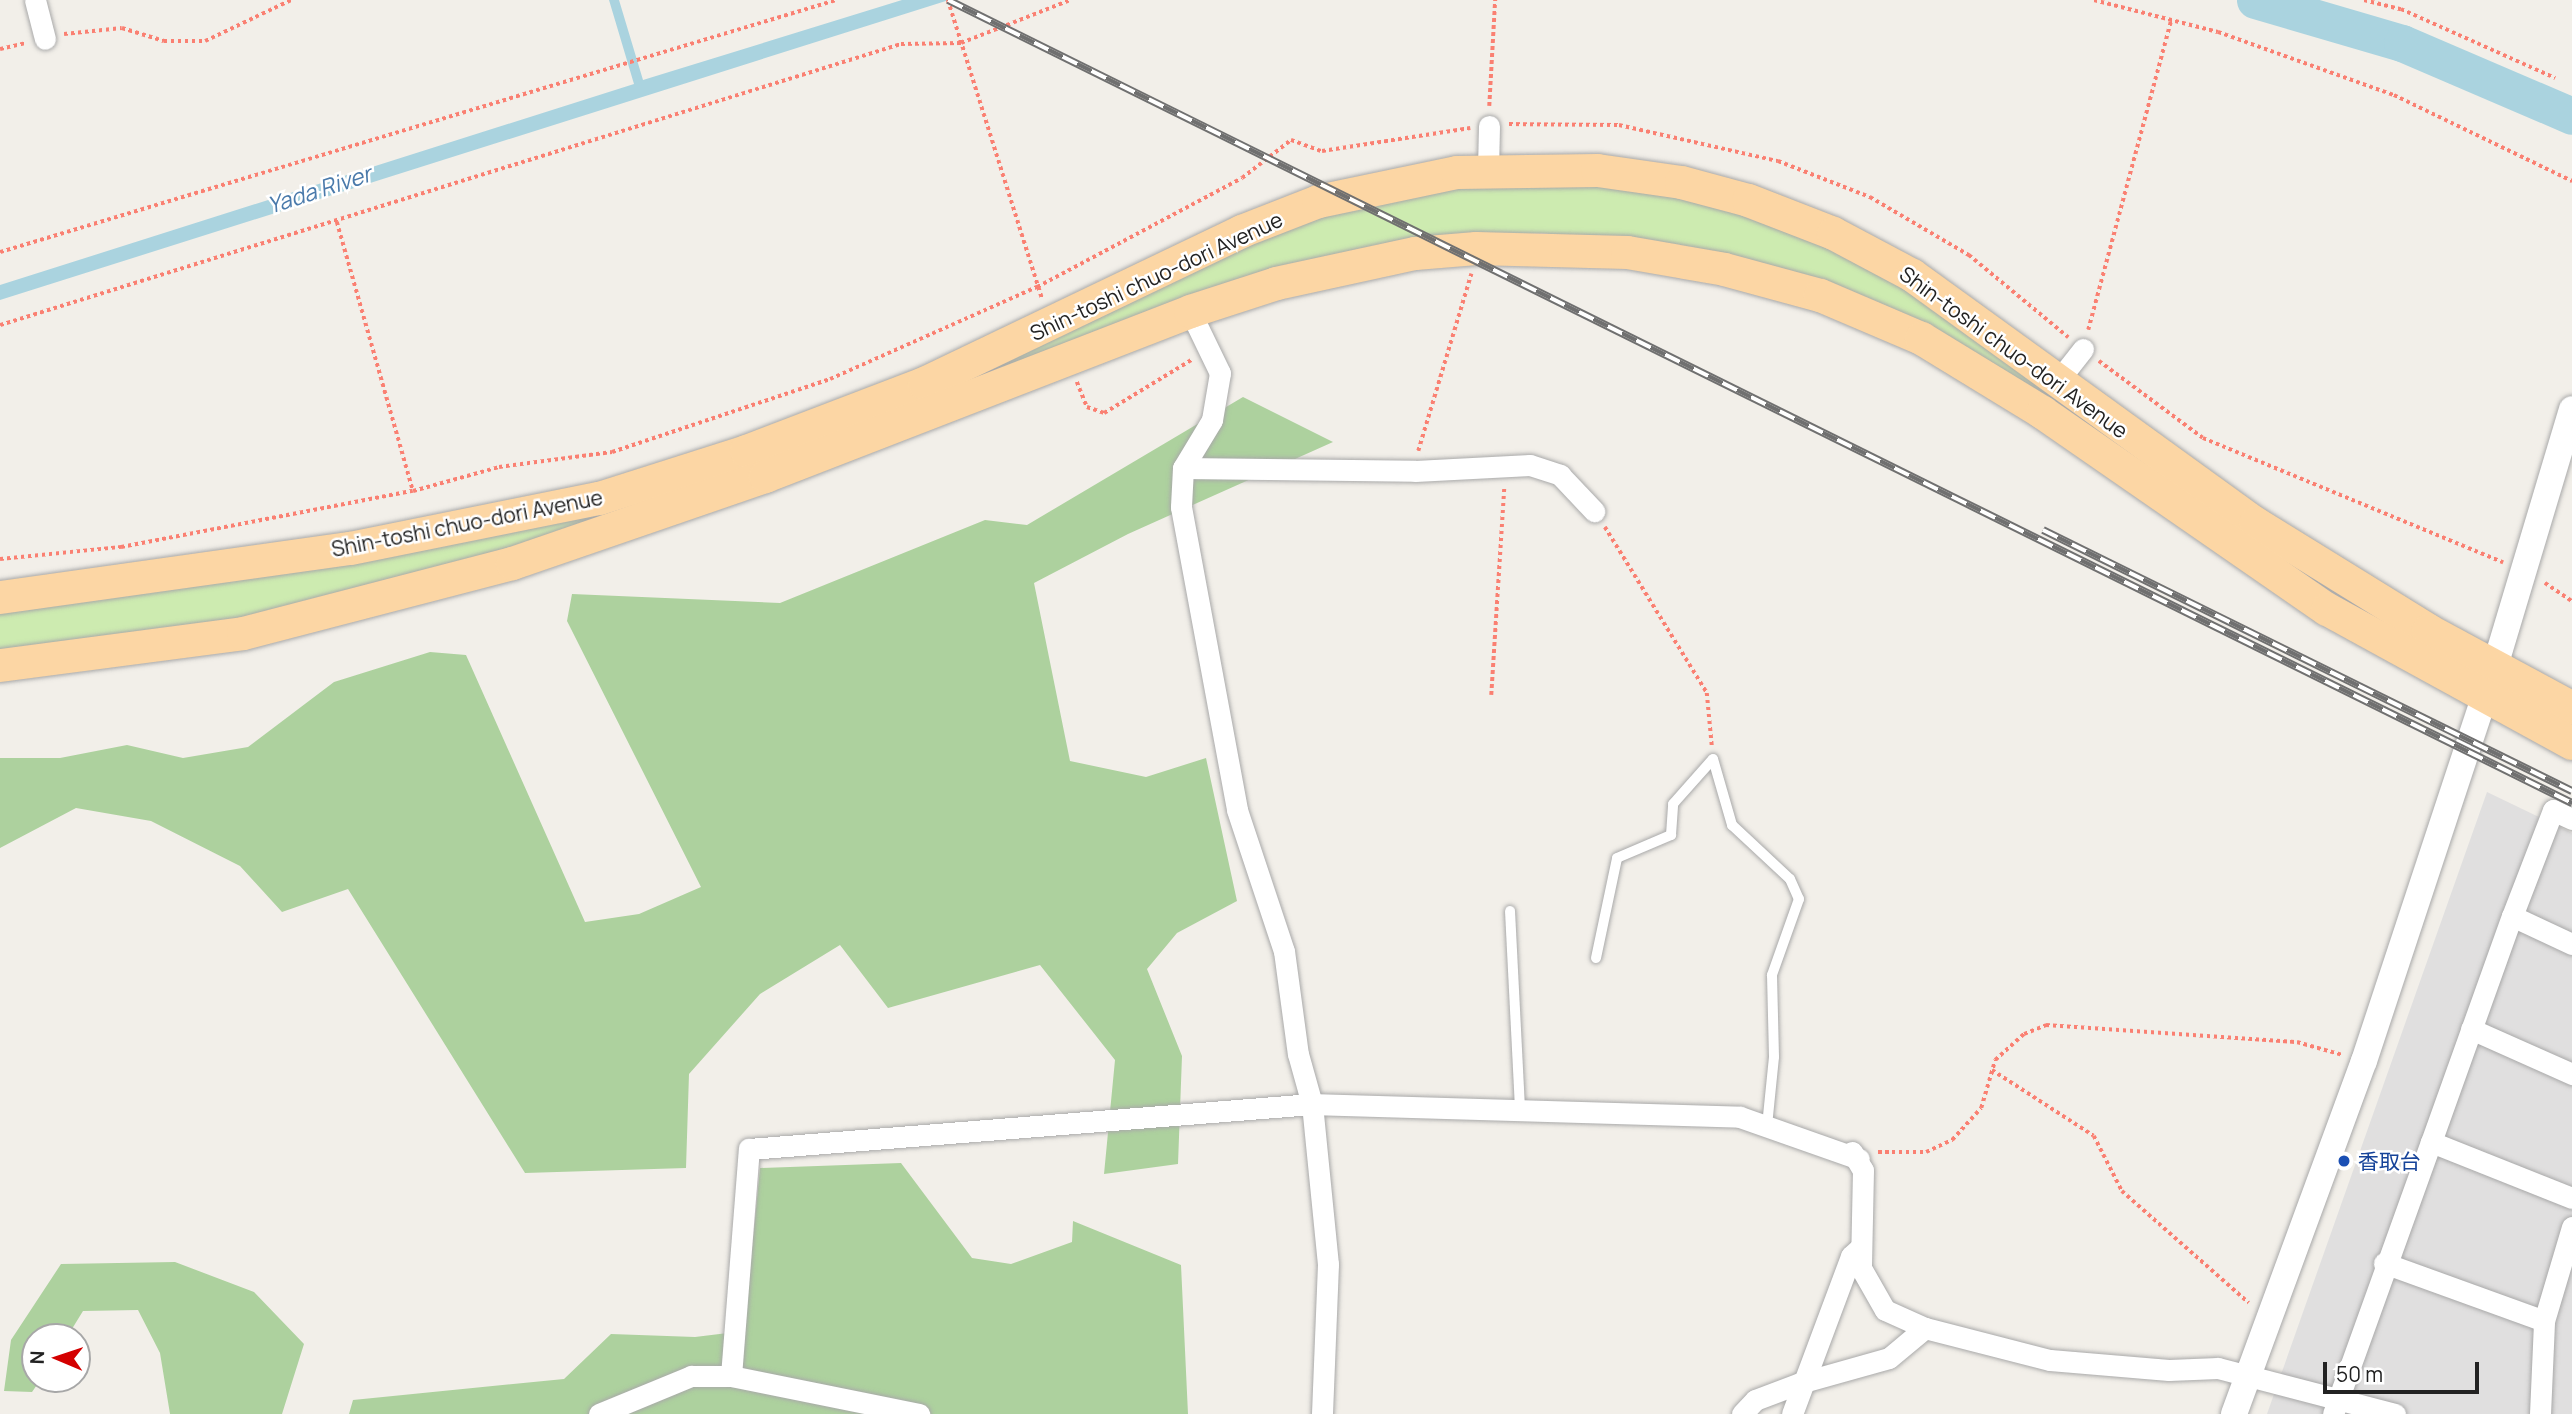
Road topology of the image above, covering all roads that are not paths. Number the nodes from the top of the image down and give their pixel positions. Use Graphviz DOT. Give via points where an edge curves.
graph roads {
  1 [pos="35,0"];
  2 [pos="45,38"];
  3 [pos="1489,125"];
  4 [pos="1488,170"];
  5 [pos="1190,311"];
  6 [pos="2082,349"];
  7 [pos="2057,382"];
  8 [pos="2572,409"];
  9 [pos="1183,468"];
  10 [pos="1594,511"];
  11 [pos="0,597"];
  12 [pos="0,665"];
  13 [pos="2489,681"];
  14 [pos="2572,708"];
  15 [pos="2572,743"];
  16 [pos="2572,819"];
  17 [pos="1510,911"];
  18 [pos="2512,916"];
  19 [pos="2572,944"];
  20 [pos="1596,958"];
  21 [pos="2471,1029"];
  22 [pos="2572,1074"];
  23 [pos="1312,1104"];
  24 [pos="1520,1110"];
  25 [pos="1767,1126"];
  26 [pos="2431,1142"];
  27 [pos="2572,1198"];
  28 [pos="2572,1227"];
  29 [pos="1861,1247"];
  30 [pos="2384,1263"];
  31 [pos="2544,1321"];
  32 [pos="1925,1328"];
  33 [pos="2250,1373"];
  34 [pos="731,1376"];
  35 [pos="1800,1383"];
  36 [pos="2336,1406"];
  37 [pos="630,1407"];
  38 [pos="599,1414"];
  39 [pos="919,1414"];
  40 [pos="1322,1414"];
  41 [pos="1742,1414"];
  42 [pos="1792,1414"];
  43 [pos="2234,1414"];
  44 [pos="2395,1414"];
  45 [pos="2540,1414"];
  1 -- 2 [label="street"];
  3 -- 4 [label="street"];
  4 -- 7 [label="main road, Shin-toshi chuo-dori Avenue" via="1621,174 1681,182 1777,211 1912,275"];
  4 -- 11 [label="main road, Shin-toshi chuo-dori Avenue" via="1398,181 1318,201 1241,231 924,383 746,452 599,498 350,548"];
  5 -- 9 [label="street" via="1220,373 1212,421"];
  5 -- 12 [label="main road, Shin-toshi chuo-dori Avenue" via="968,401 512,563 243,633"];
  5 -- 13 [label="main road, Shin-toshi chuo-dori Avenue" via="1359,264 1476,248 1628,252 1724,269 1871,315 1921,338 2042,412 2327,609"];
  6 -- 7 [label="street"];
  7 -- 13 [label="main road, Shin-toshi chuo-dori Avenue"];
  8 -- 13 [label="street"];
  9 -- 10 [label="street" via="1416,471 1530,465 1560,475"];
  9 -- 23 [label="street" via="1181,507 1237,810 1284,951 1298,1054"];
  13 -- 14 [label="main road, Shin-toshi chuo-dori Avenue"];
  13 -- 15 [label="main road, Shin-toshi chuo-dori Avenue"];
  13 -- 33 [label="street" via="2364,1061"];
  16 -- 18 [label="street" via="2553,810"];
  17 -- 24 [label="lane"];
  18 -- 19 [label="street"];
  18 -- 21 [label="street"];
  20 -- 25 [label="lane" via="1617,858 1671,835 1673,804 1713,759 1732,825 1790,879 1799,899 1772,975 1774,1057"];
  21 -- 22 [label="street"];
  21 -- 26 [label="street"];
  23 -- 24 [label="street"];
  23 -- 34 [label="street" via="749,1149"];
  23 -- 40 [label="street" via="1328,1264"];
  24 -- 25 [label="street" via="1740,1117"];
  25 -- 29 [label="street" via="1855,1155"];
  26 -- 27 [label="street"];
  26 -- 30 [label="street"];
  28 -- 31 [label="street"];
  29 -- 32 [label="street" via="1861,1268 1885,1310"];
  29 -- 35 [label="street" via="1851,1256"];
  30 -- 31 [label="street"];
  30 -- 36 [label="street"];
  31 -- 45 [label="street"];
  32 -- 33 [label="street" via="2050,1360"];
  32 -- 35 [label="street" via="1888,1358"];
  33 -- 36 [label="street"];
  33 -- 43 [label="street"];
  34 -- 37 [label="street" via="691,1376"];
  34 -- 39 [label="street"];
  35 -- 41 [label="street" via="1755,1400"];
  35 -- 42 [label="street"];
  36 -- 44 [label="street"];
  37 -- 38 [label="street"];
}
